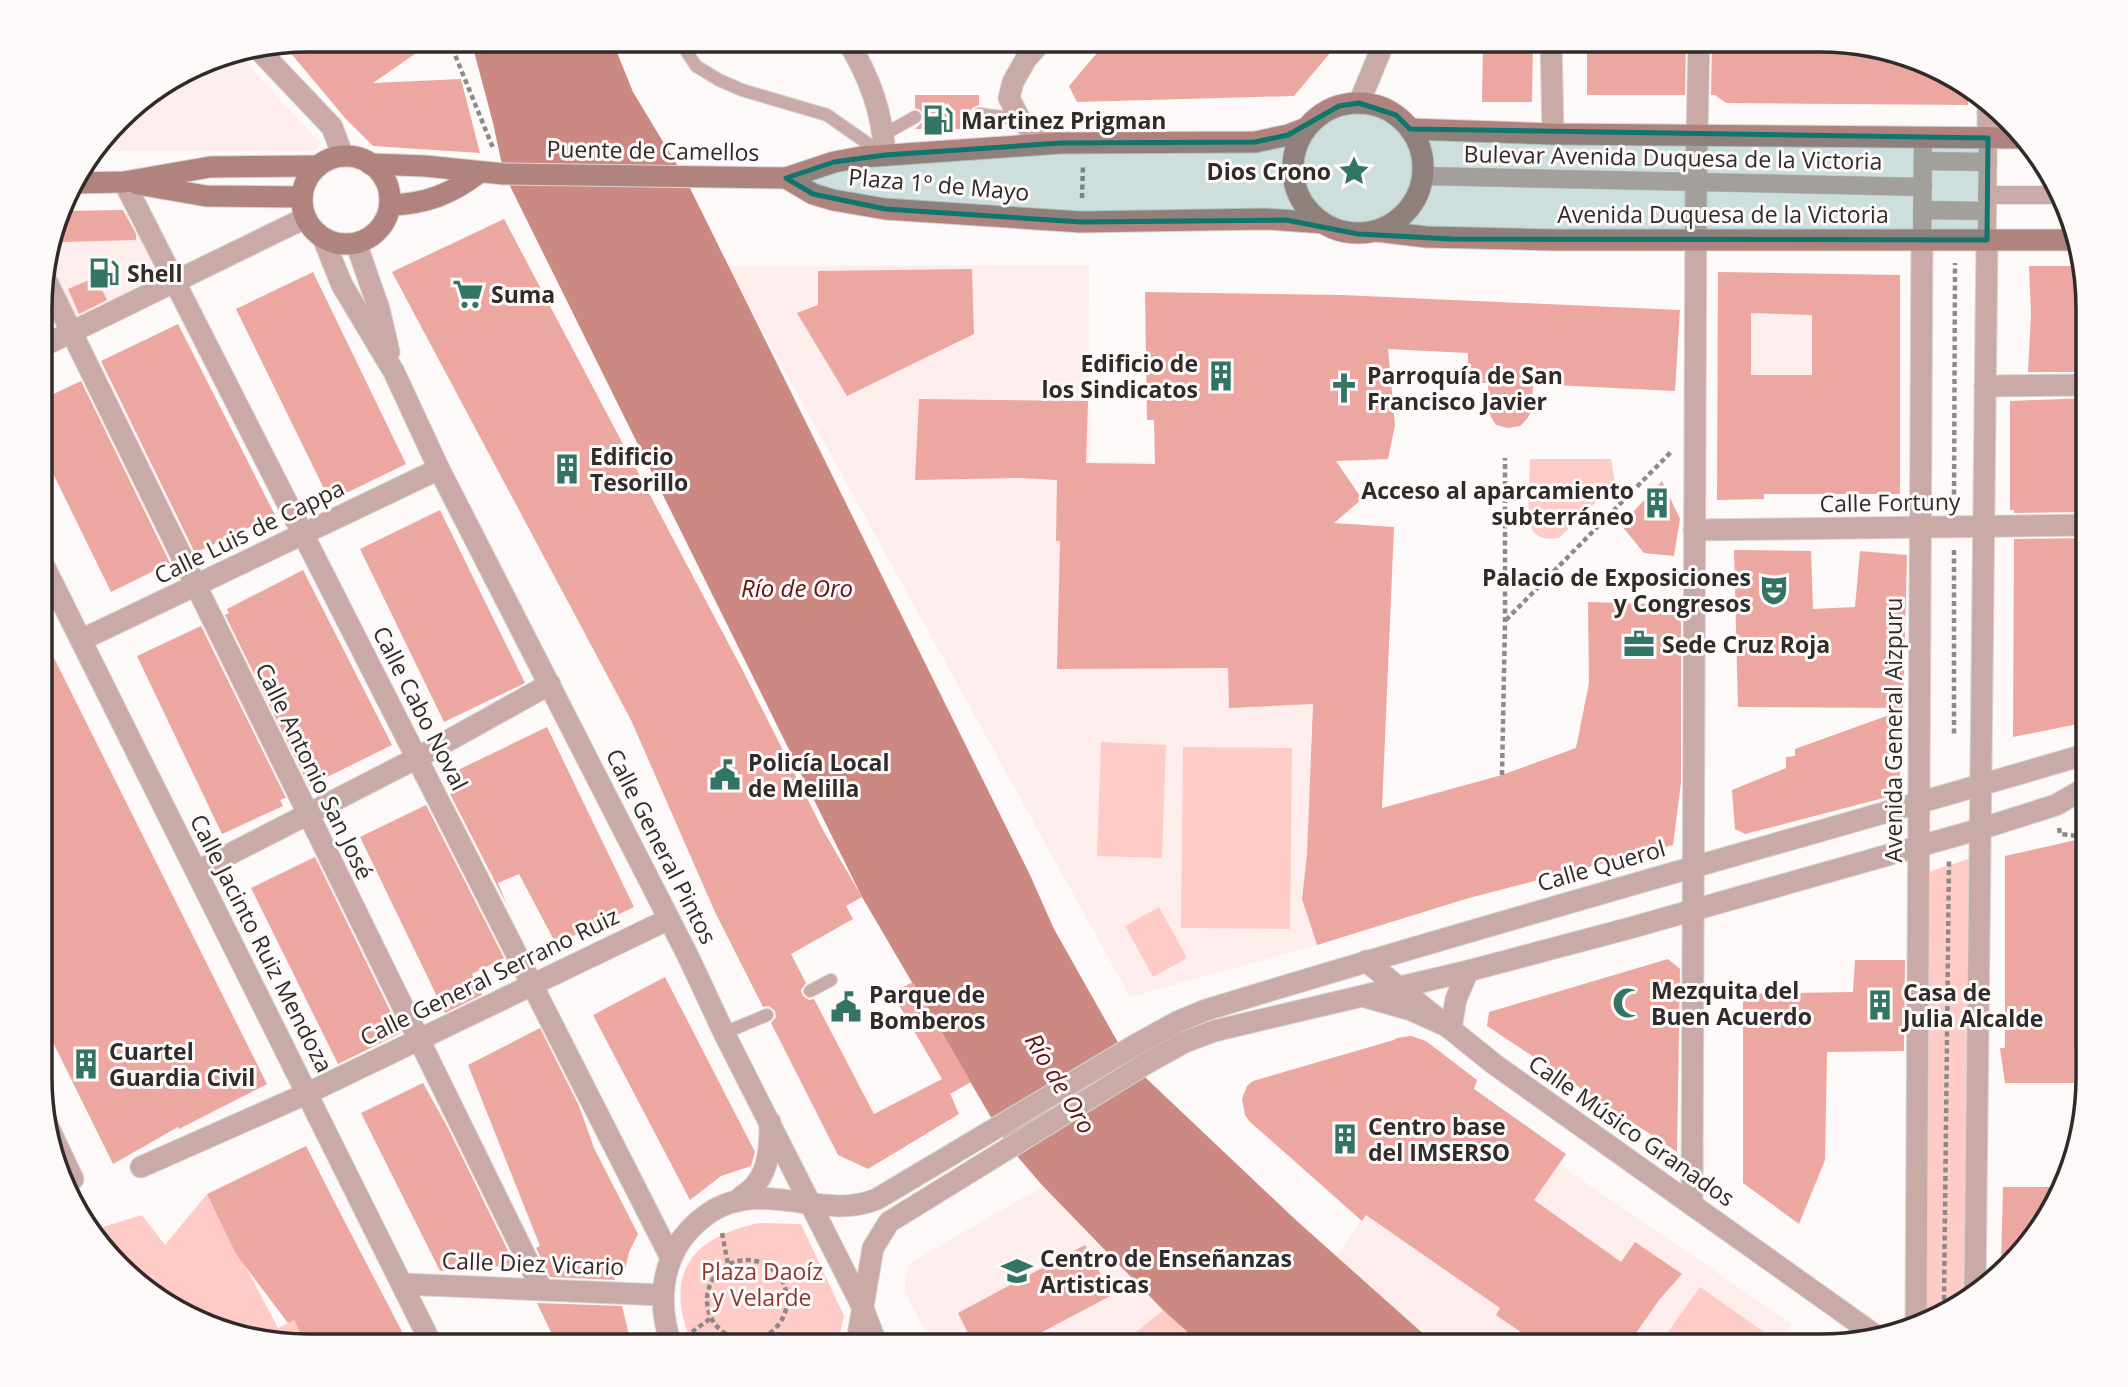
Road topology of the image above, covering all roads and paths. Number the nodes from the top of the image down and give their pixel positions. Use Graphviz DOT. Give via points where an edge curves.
graph roads {
  1 [pos="455,52"];
  2 [pos="687,52"];
  3 [pos="853,52"];
  4 [pos="1033,52"];
  5 [pos="1380,52"];
  6 [pos="1551,52"];
  7 [pos="1699,52"];
  8 [pos="264,56"];
  9 [pos="1359,103"];
  10 [pos="979,114"];
  11 [pos="1988,116"];
  12 [pos="915,117"];
  13 [pos="1020,119"];
  14 [pos="1306,128"];
  15 [pos="1410,129"];
  16 [pos="1553,134"];
  17 [pos="1697,136"];
  18 [pos="1923,138"];
  19 [pos="1988,138"];
  20 [pos="2010,138"];
  21 [pos="1061,143"];
  22 [pos="884,145"];
  23 [pos="343,156"];
  24 [pos="1923,161"];
  25 [pos="1987,162"];
  26 [pos="370,164"];
  27 [pos="318,166"];
  28 [pos="480,172"];
  29 [pos="512,174"];
  30 [pos="1423,176"];
  31 [pos="786,178"];
  32 [pos="124,182"];
  33 [pos="1696,182"];
  34 [pos="86,183"];
  35 [pos="1923,187"];
  36 [pos="2049,196"];
  37 [pos="1987,203"];
  38 [pos="390,205"];
  39 [pos="304,207"];
  40 [pos="1922,210"];
  41 [pos="1323,223"];
  42 [pos="1376,231"];
  43 [pos="323,238"];
  44 [pos="1696,240"];
  45 [pos="1987,240"];
  46 [pos="2066,240"];
  47 [pos="1922,241"];
  48 [pos="356,243"];
  49 [pos="175,281"];
  50 [pos="53,294"];
  51 [pos="71,332"];
  52 [pos="52,342"];
  53 [pos="394,372"];
  54 [pos="2076,385"];
  55 [pos="1985,386"];
  56 [pos="1695,428"];
  57 [pos="1505,458"];
  58 [pos="439,469"];
  59 [pos="2076,525"];
  60 [pos="1920,527"];
  61 [pos="1983,527"];
  62 [pos="1694,530"];
  63 [pos="303,534"];
  64 [pos="52,582"];
  65 [pos="195,585"];
  66 [pos="1505,621"];
  67 [pos="81,640"];
  68 [pos="550,684"];
  69 [pos="2076,757"];
  70 [pos="416,758"];
  71 [pos="1502,775"];
  72 [pos="1981,786"];
  73 [pos="2076,793"];
  74 [pos="1919,805"];
  75 [pos="307,814"];
  76 [pos="1980,830"];
  77 [pos="1950,839"];
  78 [pos="1918,848"];
  79 [pos="1694,865"];
  80 [pos="197,871"];
  81 [pos="1693,910"];
  82 [pos="669,919"];
  83 [pos="1366,961"];
  84 [pos="1468,971"];
  85 [pos="831,980"];
  86 [pos="532,985"];
  87 [pos="1399,987"];
  88 [pos="810,992"];
  89 [pos="1362,996"];
  90 [pos="768,1015"];
  91 [pos="1451,1028"];
  92 [pos="724,1033"];
  93 [pos="418,1040"];
  94 [pos="1142,1054"];
  95 [pos="308,1093"];
  96 [pos="771,1122"];
  97 [pos="141,1167"];
  98 [pos="738,1199"];
  99 [pos="811,1202"];
  100 [pos="1692,1205"];
  101 [pos="671,1258"];
  102 [pos="1975,1282"];
  103 [pos="402,1284"];
  104 [pos="542,1290"];
  105 [pos="662,1295"];
  106 [pos="1944,1302"];
  107 [pos="862,1306"];
  108 [pos="1916,1315"];
  109 [pos="1868,1330"];
  110 [pos="427,1334"];
  111 [pos="669,1334"];
  112 [pos="730,1334"];
  113 [pos="766,1334"];
  114 [pos="859,1334"];
  115 [pos="873,1334"];
  1 -- 29 [label="path"];
  2 -- 22 [label="lane" via="696,66 719,80 827,115"];
  3 -- 22 [label="street" via="873,90"];
  4 -- 13 [label="street" via="1013,82 1009,98"];
  5 -- 9 [label="street"];
  6 -- 16 [label="street"];
  7 -- 17 [label="street"];
  8 -- 23 [label="street" via="332,127"];
  9 -- 14 [label="main road" via="1339,106"];
  9 -- 15 [label="main road" via="1396,115"];
  10 -- 13 [label="lane"];
  11 -- 19 [label="street"];
  12 -- 22 [label="lane"];
  13 -- 21 [label="street" via="1034,132"];
  14 -- 21 [label="main road, Plaza 1º de Mayo" via="1255,142"];
  14 -- 41 [label="main road" via="1292,169 1296,190 1307,209"];
  15 -- 16 [label="main road"];
  15 -- 30 [label="main road" via="1419,144"];
  16 -- 17 [label="main road"];
  17 -- 18 [label="main road"];
  17 -- 33 [label="street"];
  18 -- 19 [label="main road"];
  18 -- 24 [label="street, Avenida General Aizpuru"];
  19 -- 20 [label="main road"];
  19 -- 25 [label="street"];
  21 -- 22 [label="main road, Plaza 1º de Mayo"];
  22 -- 31 [label="main road, Plaza 1º de Mayo"];
  23 -- 26 [label="main road"];
  23 -- 27 [label="main road"];
  24 -- 25 [label="street"];
  24 -- 35 [label="street, Avenida General Aizpuru"];
  25 -- 37 [label="street"];
  26 -- 28 [label="main road"];
  26 -- 38 [label="main road" via="383,177"];
  27 -- 32 [label="main road" via="210,167"];
  27 -- 39 [label="main road" via="307,180"];
  28 -- 29 [label="main road"];
  28 -- 38 [label="main road" via="439,198"];
  29 -- 31 [label="main road, Puente de Camellos"];
  30 -- 33 [label="street, Bulevar Avenida Duquesa de la Victoria"];
  30 -- 42 [label="main road" via="1408,211"];
  31 -- 41 [label="main road, Plaza 1º de Mayo" via="813,194 885,209 1081,222 1266,219"];
  32 -- 34 [label="main road"];
  32 -- 39 [label="main road"];
  32 -- 49 [label="street, Calle Cabo Noval"];
  33 -- 35 [label="street, Bulevar Avenida Duquesa de la Victoria"];
  33 -- 44 [label="street"];
  35 -- 40 [label="street, Avenida General Aizpuru"];
  36 -- 37 [label="street"];
  37 -- 40 [label="street"];
  37 -- 45 [label="street"];
  38 -- 48 [label="main road" via="382,226"];
  39 -- 43 [label="main road"];
  39 -- 49 [label="street"];
  40 -- 47 [label="street, Avenida General Aizpuru"];
  41 -- 42 [label="main road" via="1349,232"];
  42 -- 44 [label="main road, Avenida Duquesa de la Victoria" via="1451,239"];
  43 -- 48 [label="main road" via="339,244"];
  43 -- 53 [label="street, Calle General Pintos" via="342,285"];
  44 -- 47 [label="main road, Avenida Duquesa de la Victoria"];
  44 -- 56 [label="street"];
  45 -- 46 [label="main road, Avenida Duquesa de la Victoria"];
  45 -- 47 [label="main road, Avenida Duquesa de la Victoria"];
  45 -- 55 [label="street"];
  47 -- 60 [label="street, Avenida General Aizpuru"];
  48 -- 53 [label="street, Calle General Pintos"];
  49 -- 51 [label="street"];
  49 -- 63 [label="street, Calle Cabo Noval"];
  50 -- 51 [label="street, Calle Antonio San José"];
  51 -- 52 [label="street"];
  51 -- 65 [label="street, Calle Antonio San José"];
  53 -- 58 [label="street, Calle General Pintos"];
  54 -- 55 [label="street"];
  55 -- 61 [label="street"];
  56 -- 62 [label="street"];
  56 -- 66 [label="path"];
  57 -- 66 [label="path"];
  58 -- 63 [label="street, Calle Luis de Cappa"];
  58 -- 68 [label="street, Calle General Pintos"];
  59 -- 61 [label="street, Calle Fortuny"];
  60 -- 61 [label="street, Calle Fortuny"];
  60 -- 62 [label="street, Calle Fortuny"];
  60 -- 74 [label="street, Avenida General Aizpuru"];
  61 -- 72 [label="street"];
  62 -- 79 [label="street"];
  63 -- 65 [label="street, Calle Luis de Cappa"];
  63 -- 70 [label="street, Calle Cabo Noval"];
  64 -- 67 [label="street, Calle Jacinto Ruiz Mendoza"];
  65 -- 67 [label="street, Calle Luis de Cappa"];
  65 -- 75 [label="street, Calle Antonio San José"];
  66 -- 71 [label="path"];
  67 -- 80 [label="street, Calle Jacinto Ruiz Mendoza"];
  68 -- 70 [label="street"];
  68 -- 82 [label="street, Calle General Pintos"];
  69 -- 72 [label="street, Calle Querol"];
  70 -- 75 [label="street"];
  70 -- 86 [label="street, Calle Cabo Noval"];
  72 -- 74 [label="street, Calle Querol"];
  72 -- 76 [label="street"];
  73 -- 76 [label="street" via="2056,805"];
  74 -- 78 [label="street, Avenida General Aizpuru"];
  74 -- 79 [label="street, Calle Querol"];
  75 -- 80 [label="street"];
  75 -- 93 [label="street, Calle Antonio San José"];
  76 -- 77 [label="street"];
  76 -- 102 [label="street"];
  77 -- 78 [label="street"];
  77 -- 106 [label="path"];
  78 -- 81 [label="street"];
  78 -- 108 [label="street, Avenida General Aizpuru"];
  79 -- 81 [label="street"];
  79 -- 83 [label="street, Calle Querol"];
  80 -- 95 [label="street, Calle Jacinto Ruiz Mendoza"];
  81 -- 84 [label="street"];
  81 -- 100 [label="street"];
  82 -- 86 [label="street, Calle General Serrano Ruiz"];
  82 -- 92 [label="street, Calle General Pintos"];
  83 -- 87 [label="street, Calle Músico Granados"];
  83 -- 94 [label="street, Calle Querol" via="1177,1022"];
  84 -- 87 [label="street"];
  84 -- 91 [label="street"];
  85 -- 88 [label="lane"];
  86 -- 93 [label="street, Calle General Serrano Ruiz"];
  86 -- 101 [label="street, Calle Cabo Noval"];
  87 -- 89 [label="street"];
  87 -- 91 [label="street, Calle Músico Granados"];
  89 -- 91 [label="street"];
  89 -- 94 [label="street" via="1214,1031"];
  90 -- 92 [label="lane"];
  91 -- 100 [label="street, Calle Músico Granados" via="1494,1064"];
  92 -- 96 [label="street, Calle General Pintos"];
  93 -- 95 [label="street, Calle General Serrano Ruiz"];
  93 -- 104 [label="street, Calle Antonio San José"];
  94 -- 99 [label="street" via="986,1132 877,1199 841,1206"];
  94 -- 107 [label="street" via="998,1154 889,1222 873,1248"];
  95 -- 97 [label="street, Calle General Serrano Ruiz"];
  95 -- 103 [label="street, Calle Jacinto Ruiz Mendoza"];
  96 -- 98 [label="street" via="765,1167 756,1184"];
  96 -- 99 [label="street, Calle General Pintos"];
  98 -- 99 [label="street"];
  98 -- 101 [label="street" via="696,1223"];
  99 -- 107 [label="street, Calle General Pintos"];
  100 -- 109 [label="street, Calle Músico Granados"];
  101 -- 105 [label="street"];
  103 -- 104 [label="street, Calle Diez Vicario"];
  103 -- 110 [label="street, Calle Jacinto Ruiz Mendoza"];
  104 -- 105 [label="street, Calle Diez Vicario"];
  105 -- 111 [label="street"];
  107 -- 114 [label="street"];
  107 -- 115 [label="street, Calle General Pintos"];
  112 -- 113 [label="path" via="711,1318 707,1294 718,1271 740,1260 765,1264 783,1283 786,1308"];
}
